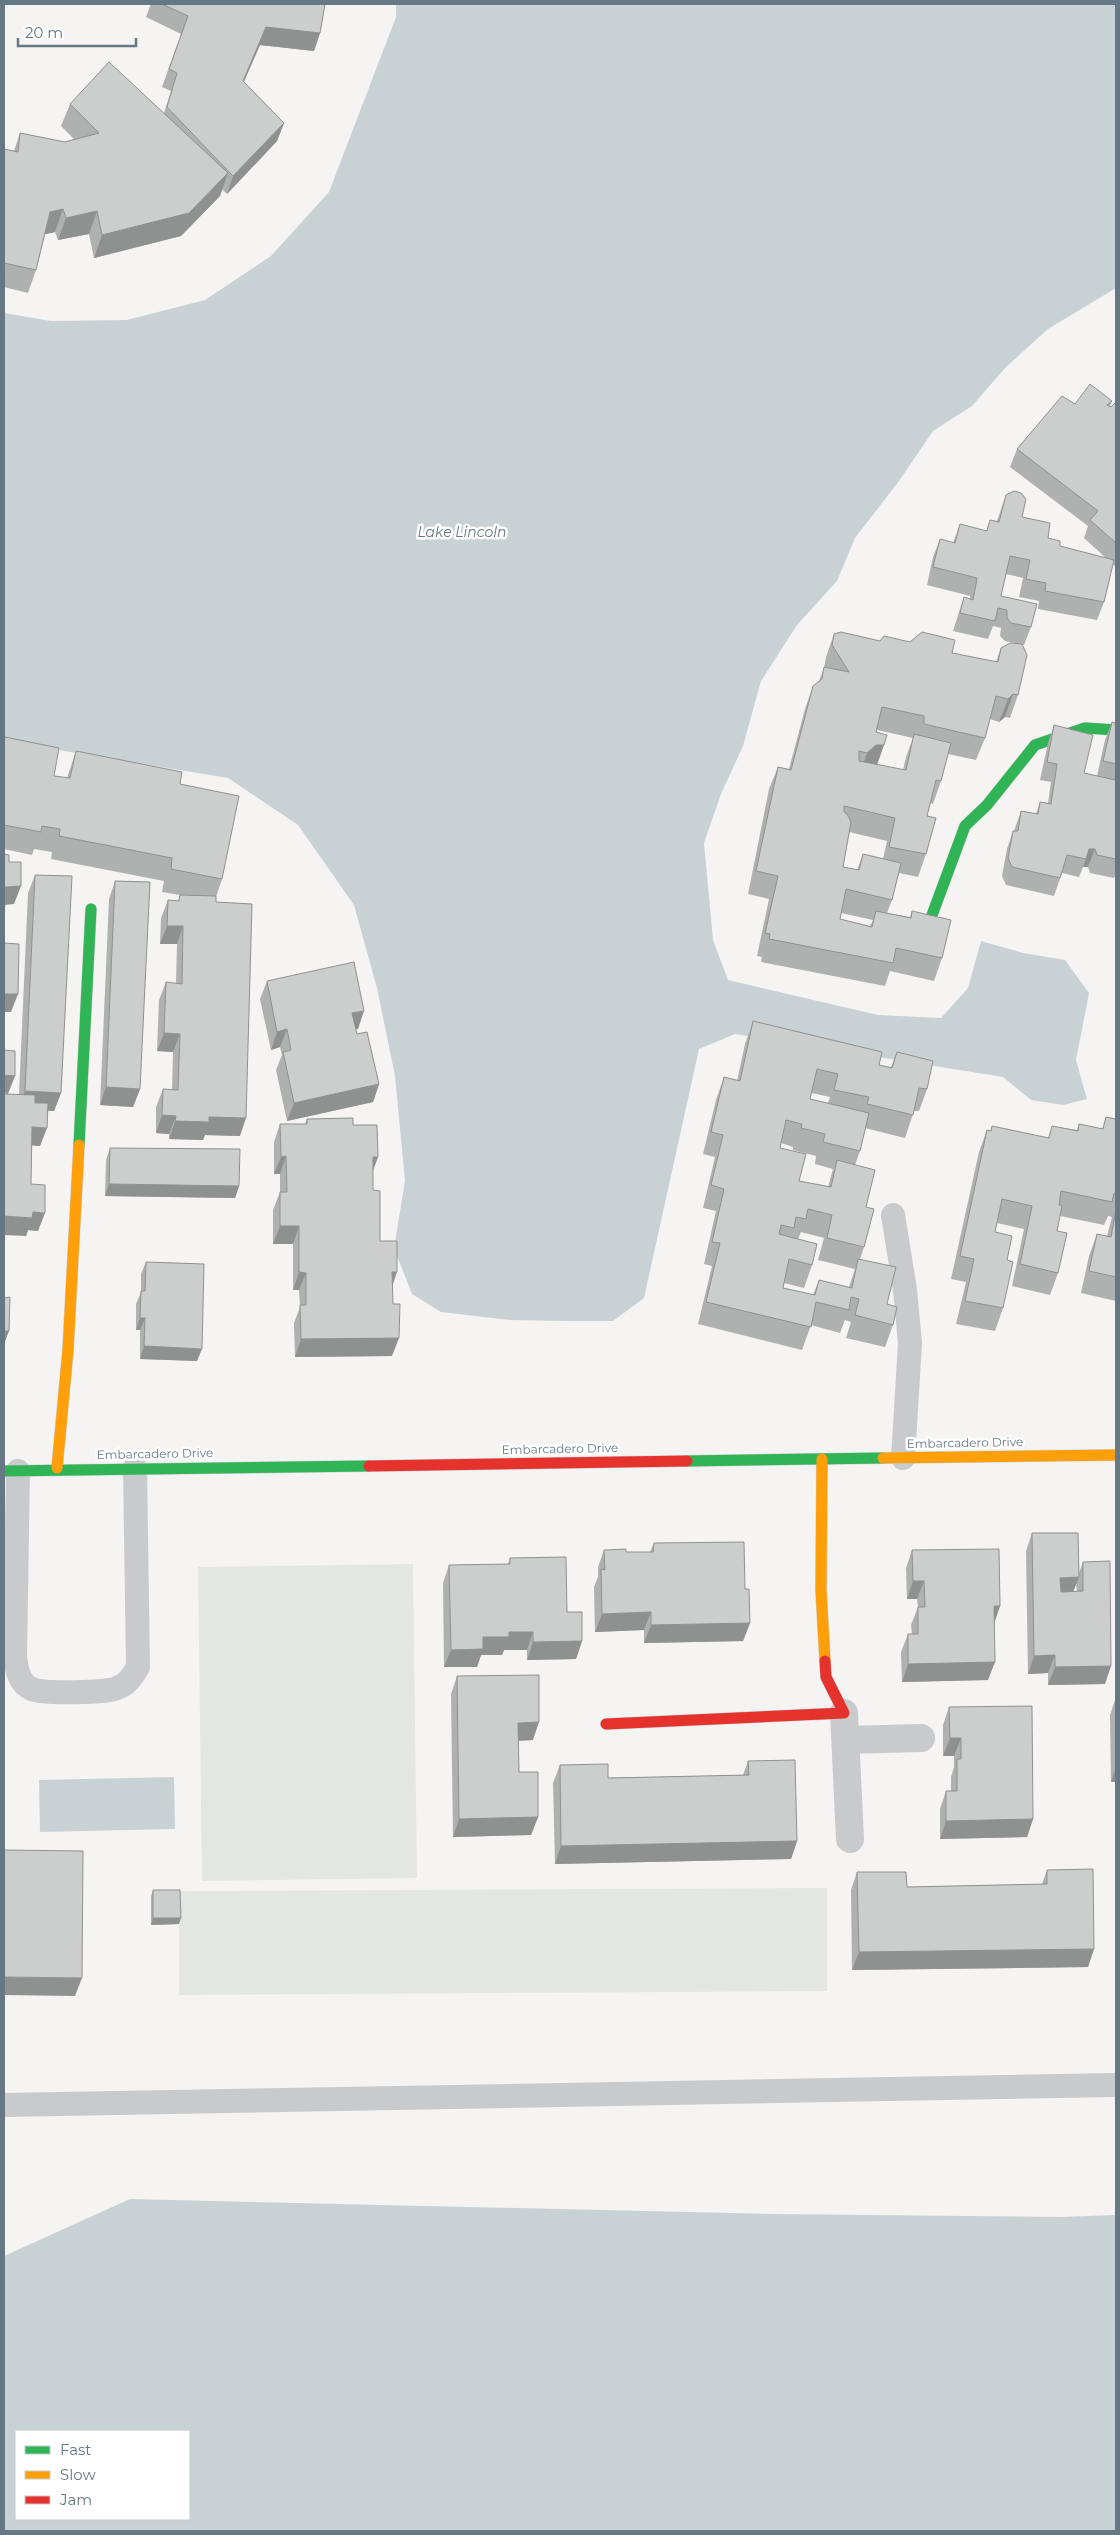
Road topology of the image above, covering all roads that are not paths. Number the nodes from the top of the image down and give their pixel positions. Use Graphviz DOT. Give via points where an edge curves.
graph roads {
  1 [pos="1116,730"];
  2 [pos="91,909"];
  3 [pos="925,934"];
  4 [pos="893,1215"];
  5 [pos="1116,1455"];
  6 [pos="903,1458"];
  7 [pos="822,1459"];
  8 [pos="57,1468"];
  9 [pos="135,1468"];
  10 [pos="11,1471"];
  11 [pos="844,1713"];
  12 [pos="606,1724"];
  13 [pos="921,1738"];
  14 [pos="846,1740"];
  15 [pos="850,1839"];
  16 [pos="1116,2085"];
  17 [pos="4,2105"];
  1 -- 3 [label="street" via="1084,728 1035,745 987,805 965,826"];
  2 -- 8 [label="street" via="68,1350"];
  4 -- 6 [label="lane" via="910,1343"];
  5 -- 6 [label="street, Embarcadero Drive"];
  6 -- 7 [label="street, Embarcadero Drive"];
  7 -- 9 [label="street, Embarcadero Drive"];
  7 -- 11 [label="street" via="826,1677"];
  8 -- 9 [label="street, Embarcadero Drive"];
  8 -- 10 [label="street, Embarcadero Drive"];
  9 -- 10 [label="lane" via="138,1667 130,1681 115,1690 45,1693 31,1689 17,1675"];
  11 -- 12 [label="street"];
  11 -- 14 [label="street"];
  13 -- 14 [label="street"];
  14 -- 15 [label="street"];
  16 -- 17 [label="lane"];
}
